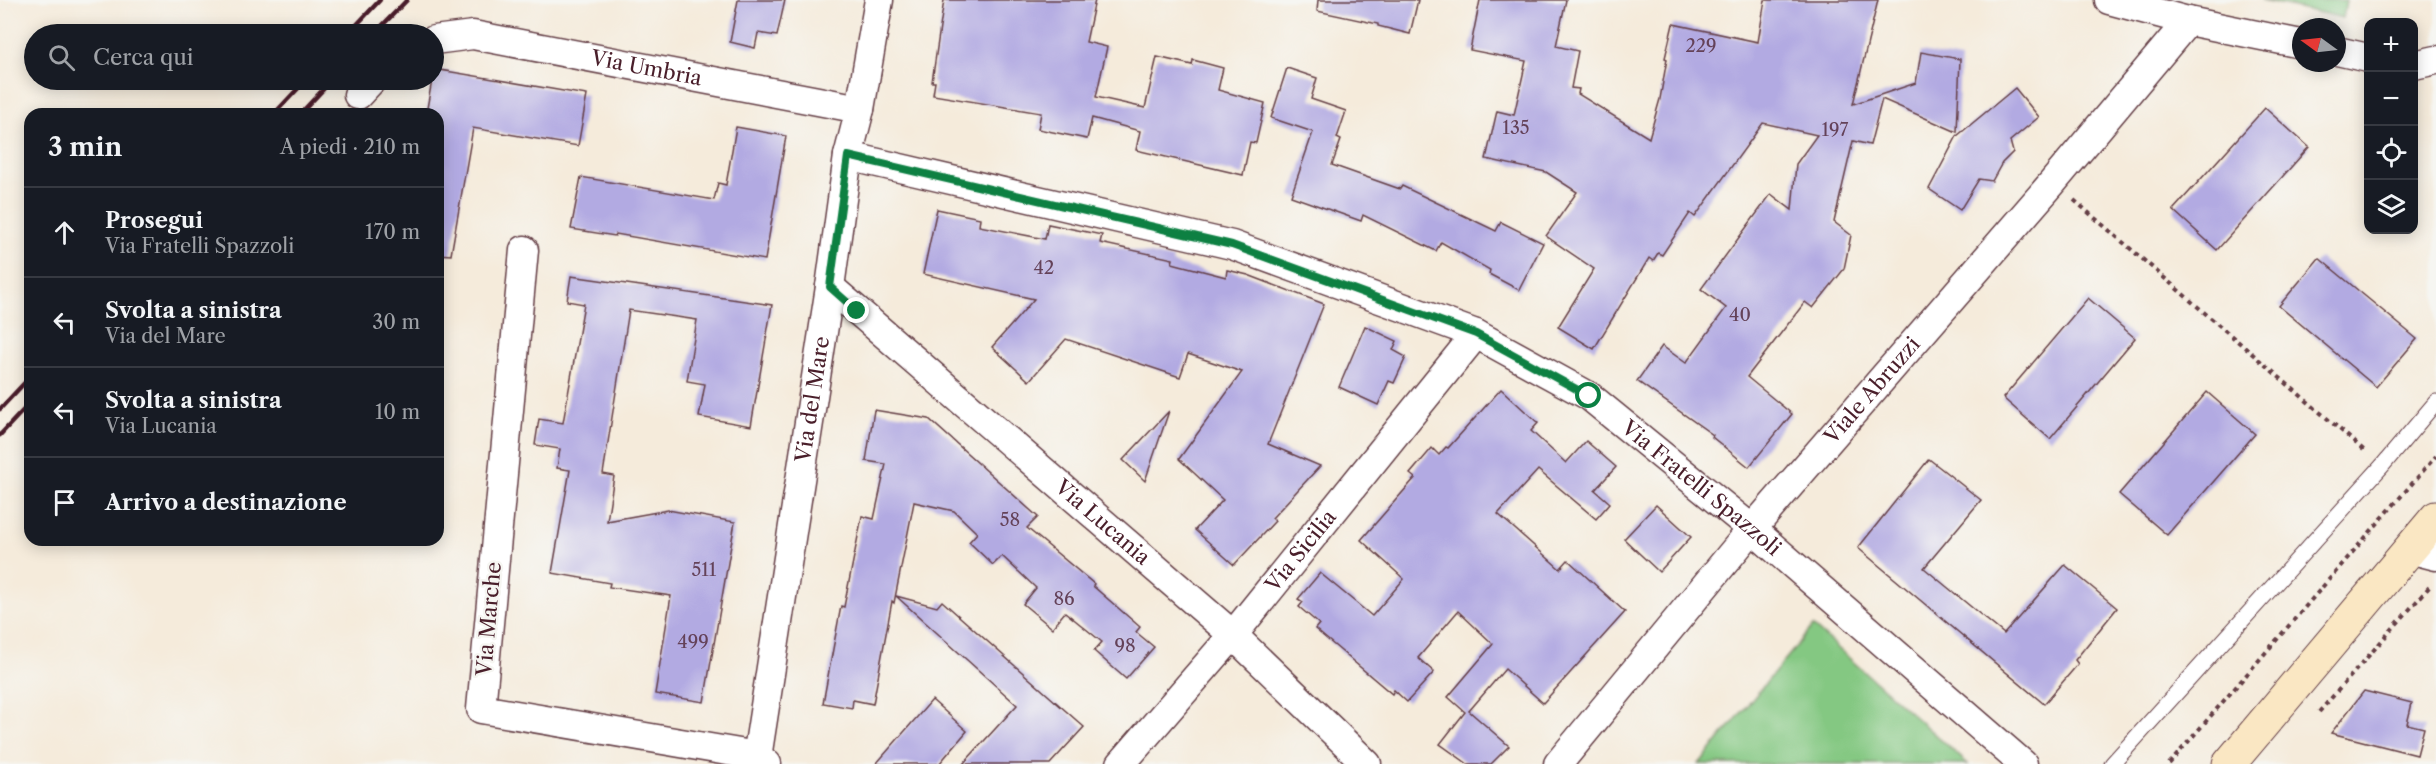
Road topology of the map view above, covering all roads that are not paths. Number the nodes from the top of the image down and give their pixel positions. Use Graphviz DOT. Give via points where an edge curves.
graph roads {
  1 [pos="879,0"];
  2 [pos="2109,0"];
  3 [pos="2187,21"];
  4 [pos="444,39"];
  5 [pos="2292,42"];
  6 [pos="2346,53"];
  7 [pos="2364,57"];
  8 [pos="2436,60"];
  9 [pos="2418,66"];
  10 [pos="2418,68"];
  11 [pos="2436,74"];
  12 [pos="860,109"];
  13 [pos="848,156"];
  14 [pos="525,250"];
  15 [pos="830,287"];
  16 [pos="1476,334"];
  17 [pos="2436,402"];
  18 [pos="2436,518"];
  19 [pos="1752,529"];
  20 [pos="2423,553"];
  21 [pos="1233,635"];
  22 [pos="760,761"];
  23 [pos="2236,762"];
  24 [pos="1121,764"];
  25 [pos="1367,764"];
  26 [pos="1558,764"];
  27 [pos="2024,764"];
  28 [pos="2112,764"];
  1 -- 12 [label="street, Via del Mare"];
  2 -- 3 [label="street"];
  3 -- 5 [label="street"];
  3 -- 19 [label="street, Viale Abruzzi"];
  4 -- 12 [label="street, Via Umbria" via="473,35"];
  6 -- 7 [label="street"];
  8 -- 9 [label="street"];
  10 -- 11 [label="street"];
  12 -- 13 [label="street, Via del Mare"];
  13 -- 15 [label="street, Via del Mare"];
  13 -- 16 [label="street, Via Fratelli Spazzoli" via="1232,245"];
  14 -- 22 [label="street, Via Marche" via="481,709"];
  15 -- 21 [label="street, Via Lucania"];
  15 -- 22 [label="street, Via del Mare"];
  16 -- 19 [label="street, Via Fratelli Spazzoli" via="1589,396"];
  16 -- 21 [label="street, Via Sicilia"];
  17 -- 28 [label="lane"];
  18 -- 20 [label="main road"];
  19 -- 26 [label="street, Viale Abruzzi"];
  19 -- 27 [label="street, Via Fratelli Spazzoli"];
  20 -- 23 [label="main road"];
  21 -- 24 [label="street, Via Sicilia"];
  21 -- 25 [label="street, Via Lucania"];
}
